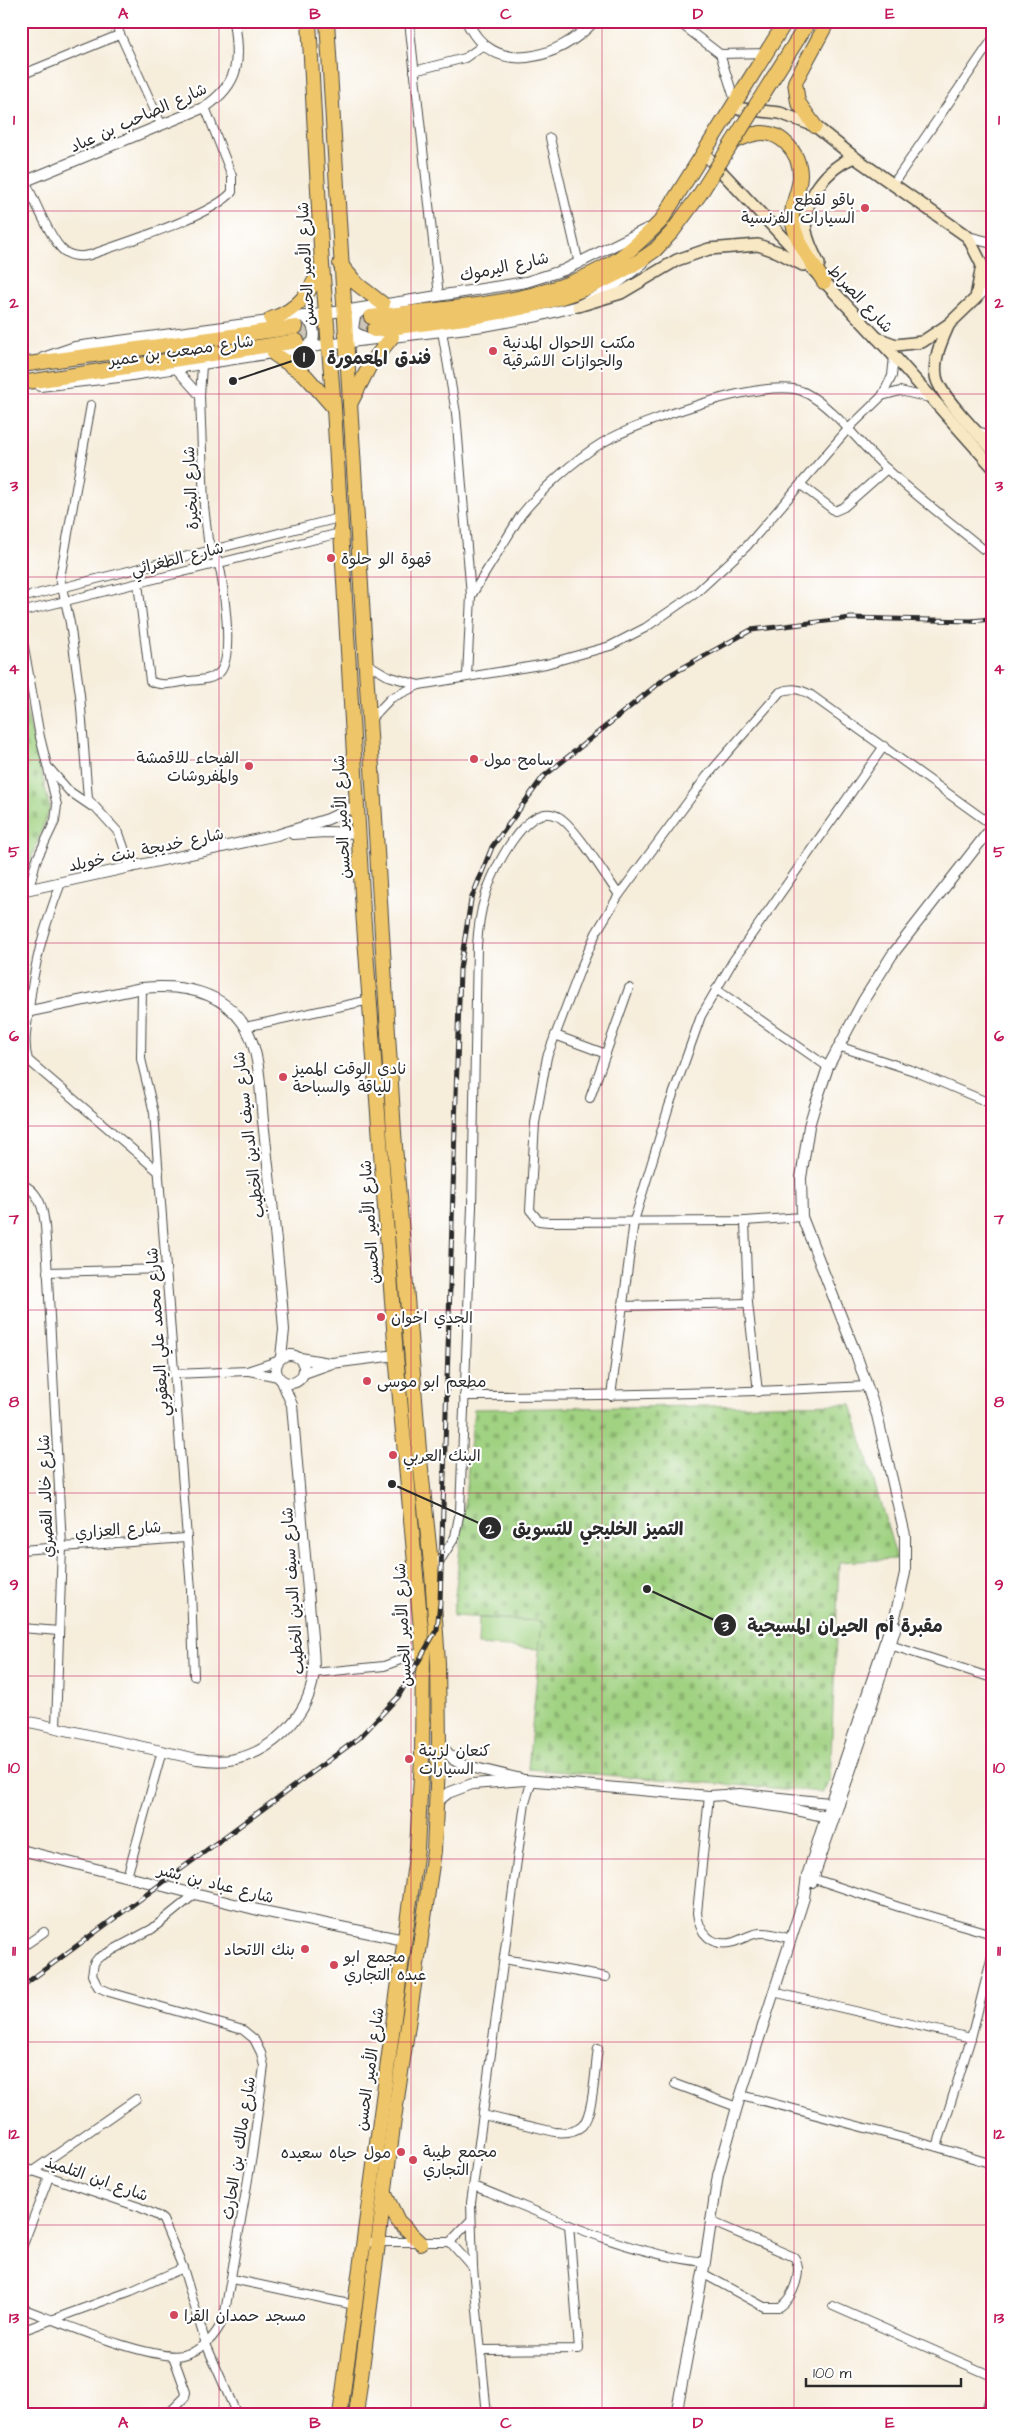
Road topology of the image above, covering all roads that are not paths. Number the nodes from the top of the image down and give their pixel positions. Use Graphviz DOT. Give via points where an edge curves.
graph roads {
  1 [pos="114,21"];
  2 [pos="234,21"];
  3 [pos="309,21"];
  4 [pos="327,21"];
  5 [pos="409,21"];
  6 [pos="467,21"];
  7 [pos="594,21"];
  8 [pos="678,21"];
  9 [pos="786,21"];
  10 [pos="809,21"];
  11 [pos="828,21"];
  12 [pos="119,34"];
  13 [pos="992,40"];
  14 [pos="482,46"];
  15 [pos="768,53"];
  16 [pos="720,54"];
  17 [pos="414,71"];
  18 [pos="21,75"];
  19 [pos="205,106"];
  20 [pos="735,106"];
  21 [pos="161,124"];
  22 [pos="815,126"];
  23 [pos="550,138"];
  24 [pos="733,142"];
  25 [pos="704,153"];
  26 [pos="854,157"];
  27 [pos="23,183"];
  28 [pos="893,184"];
  29 [pos="661,221"];
  30 [pos="968,237"];
  31 [pos="992,243"];
  32 [pos="340,264"];
  33 [pos="579,264"];
  34 [pos="322,265"];
  35 [pos="812,270"];
  36 [pos="992,283"];
  37 [pos="608,285"];
  38 [pos="829,287"];
  39 [pos="439,296"];
  40 [pos="976,298"];
  41 [pos="383,304"];
  42 [pos="578,306"];
  43 [pos="343,311"];
  44 [pos="326,313"];
  45 [pos="271,319"];
  46 [pos="299,321"];
  47 [pos="370,323"];
  48 [pos="949,324"];
  49 [pos="442,331"];
  50 [pos="392,337"];
  51 [pos="877,338"];
  52 [pos="346,342"];
  53 [pos="328,344"];
  54 [pos="301,345"];
  55 [pos="274,354"];
  56 [pos="894,356"];
  57 [pos="23,365"];
  58 [pos="202,365"];
  59 [pos="176,369"];
  60 [pos="21,383"];
  61 [pos="200,396"];
  62 [pos="882,396"];
  63 [pos="931,398"];
  64 [pos="91,405"];
  65 [pos="349,407"];
  66 [pos="334,408"];
  67 [pos="848,430"];
  68 [pos="976,430"];
  69 [pos="992,435"];
  70 [pos="992,449"];
  71 [pos="992,466"];
  72 [pos="886,469"];
  73 [pos="801,485"];
  74 [pos="339,518"];
  75 [pos="340,533"];
  76 [pos="212,549"];
  77 [pos="983,549"];
  78 [pos="218,562"];
  79 [pos="138,583"];
  80 [pos="62,588"];
  81 [pos="472,596"];
  82 [pos="21,598"];
  83 [pos="66,601"];
  84 [pos="21,612"];
  85 [pos="21,630"];
  86 [pos="366,663"];
  87 [pos="466,676"];
  88 [pos="419,684"];
  89 [pos="370,720"];
  90 [pos="884,746"];
  91 [pos="47,766"];
  92 [pos="358,805"];
  93 [pos="95,808"];
  94 [pos="992,826"];
  95 [pos="359,833"];
  96 [pos="277,834"];
  97 [pos="992,836"];
  98 [pos="977,848"];
  99 [pos="130,868"];
  100 [pos="61,883"];
  101 [pos="25,890"];
  102 [pos="619,895"];
  103 [pos="142,988"];
  104 [pos="629,988"];
  105 [pos="716,989"];
  106 [pos="370,1000"];
  107 [pos="25,1013"];
  108 [pos="245,1027"];
  109 [pos="555,1035"];
  110 [pos="838,1046"];
  111 [pos="606,1054"];
  112 [pos="828,1067"];
  113 [pos="590,1098"];
  114 [pos="992,1104"];
  115 [pos="159,1172"];
  116 [pos="21,1184"];
  117 [pos="802,1217"];
  118 [pos="634,1221"];
  119 [pos="745,1221"];
  120 [pos="165,1269"];
  121 [pos="47,1272"];
  122 [pos="748,1303"];
  123 [pos="622,1306"];
  124 [pos="284,1330"];
  125 [pos="396,1355"];
  126 [pos="299,1358"];
  127 [pos="279,1359"];
  128 [pos="332,1364"];
  129 [pos="247,1370"];
  130 [pos="174,1374"];
  131 [pos="301,1377"];
  132 [pos="280,1379"];
  133 [pos="867,1386"];
  134 [pos="758,1392"];
  135 [pos="464,1396"];
  136 [pos="611,1396"];
  137 [pos="292,1406"];
  138 [pos="186,1538"];
  139 [pos="62,1546"];
  140 [pos="21,1550"];
  141 [pos="432,1574"];
  142 [pos="21,1628"];
  143 [pos="59,1631"];
  144 [pos="437,1641"];
  145 [pos="888,1645"];
  146 [pos="423,1651"];
  147 [pos="314,1673"];
  148 [pos="194,1676"];
  149 [pos="992,1678"];
  150 [pos="21,1720"];
  151 [pos="56,1727"];
  152 [pos="439,1743"];
  153 [pos="162,1751"];
  154 [pos="528,1780"];
  155 [pos="709,1796"];
  156 [pos="725,1796"];
  157 [pos="436,1802"];
  158 [pos="834,1804"];
  159 [pos="830,1818"];
  160 [pos="21,1850"];
  161 [pos="128,1877"];
  162 [pos="811,1877"];
  163 [pos="195,1894"];
  164 [pos="44,1932"];
  165 [pos="992,1934"];
  166 [pos="791,1939"];
  167 [pos="404,1940"];
  168 [pos="21,1948"];
  169 [pos="992,1956"];
  170 [pos="504,1959"];
  171 [pos="606,1977"];
  172 [pos="773,1992"];
  173 [pos="971,2038"];
  174 [pos="598,2048"];
  175 [pos="675,2084"];
  176 [pos="741,2095"];
  177 [pos="136,2099"];
  178 [pos="737,2107"];
  179 [pos="483,2115"];
  180 [pos="937,2147"];
  181 [pos="992,2164"];
  182 [pos="21,2167"];
  183 [pos="34,2171"];
  184 [pos="49,2178"];
  185 [pos="21,2179"];
  186 [pos="474,2186"];
  187 [pos="384,2194"];
  188 [pos="471,2220"];
  189 [pos="710,2221"];
  190 [pos="569,2225"];
  191 [pos="363,2242"];
  192 [pos="379,2242"];
  193 [pos="450,2242"];
  194 [pos="421,2243"];
  195 [pos="21,2250"];
  196 [pos="705,2262"];
  197 [pos="183,2268"];
  198 [pos="473,2268"];
  199 [pos="702,2273"];
  200 [pos="232,2278"];
  201 [pos="354,2305"];
  202 [pos="833,2306"];
  203 [pos="21,2308"];
  204 [pos="54,2320"];
  205 [pos="21,2331"];
  206 [pos="206,2344"];
  207 [pos="481,2350"];
  208 [pos="173,2356"];
  209 [pos="992,2376"];
  210 [pos="992,2390"];
  211 [pos="167,2415"];
  212 [pos="237,2415"];
  213 [pos="340,2415"];
  214 [pos="356,2415"];
  215 [pos="487,2415"];
  216 [pos="676,2415"];
  217 [pos="985,2415"];
  1 -- 12 [label="street"];
  2 -- 19 [label="street, شارع الصاحب بن عباد" via="237,55 231,83 222,96"];
  3 -- 34 [label="highway, شارع الأمير الحسن"];
  4 -- 32 [label="highway, شارع الأمير الحسن"];
  5 -- 17 [label="street"];
  6 -- 14 [label="street"];
  7 -- 14 [label="street" via="569,44 529,58 501,54"];
  8 -- 16 [label="street"];
  9 -- 15 [label="highway, شارع اليرموك"];
  10 -- 24 [label="highway, شارع اليرموك, bridge"];
  11 -- 22 [label="highway" via="794,82 798,102"];
  12 -- 18 [label="street"];
  12 -- 21 [label="street"];
  13 -- 28 [label="street"];
  14 -- 17 [label="street" via="466,58"];
  15 -- 16 [label="street"];
  15 -- 20 [label="highway, شارع اليرموك"];
  16 -- 20 [label="street"];
  17 -- 39 [label="street"];
  19 -- 21 [label="street, شارع الصاحب بن عباد"];
  19 -- 27 [label="street" via="232,176 232,192 226,200 193,216 90,255 72,256 63,251"];
  20 -- 22 [label="main road" via="780,113"];
  20 -- 25 [label="highway, شارع اليرموك"];
  21 -- 27 [label="street, شارع الصاحب بن عباد"];
  22 -- 26 [label="main road"];
  23 -- 33 [label="street"];
  24 -- 37 [label="highway, شارع اليرموك, bridge" via="687,213 655,250"];
  24 -- 38 [label="highway" via="756,133 775,135 790,146 798,162 800,176 793,200 793,223 799,240"];
  25 -- 29 [label="highway, شارع اليرموك"];
  25 -- 35 [label="main road, شارع الصراط"];
  26 -- 28 [label="main road"];
  26 -- 38 [label="main road" via="841,162 828,173 806,212 808,240"];
  28 -- 30 [label="main road"];
  29 -- 33 [label="street, شارع اليرموك"];
  29 -- 47 [label="highway, شارع اليرموك" via="615,261 552,288 505,301"];
  30 -- 31 [label="street"];
  30 -- 40 [label="main road" via="982,265"];
  32 -- 41 [label="highway" via="357,284"];
  32 -- 43 [label="highway, شارع الأمير الحسن"];
  33 -- 39 [label="street, شارع اليرموك" via="526,282"];
  34 -- 44 [label="highway, شارع الأمير الحسن"];
  34 -- 45 [label="highway" via="301,302 287,314"];
  35 -- 38 [label="main road, شارع الصراط"];
  35 -- 42 [label="main road" via="758,245 709,249 677,260 621,293"];
  36 -- 40 [label="street"];
  37 -- 42 [label="street, شارع اليرموك"];
  37 -- 47 [label="highway, شارع اليرموك" via="545,303"];
  38 -- 51 [label="main road, شارع الصراط"];
  39 -- 41 [label="street, شارع اليرموك"];
  40 -- 48 [label="main road"];
  41 -- 47 [label="street, شارع اليرموك"];
  42 -- 49 [label="street, شارع اليرموك" via="538,316"];
  43 -- 44 [label="street, شارع مصعب بن عمير"];
  43 -- 47 [label="street, شارع اليرموك"];
  43 -- 52 [label="highway, شارع الأمير الحسن"];
  44 -- 46 [label="street, شارع مصعب بن عمير"];
  44 -- 53 [label="highway, شارع الأمير الحسن"];
  45 -- 46 [label="street, شارع مصعب بن عمير"];
  45 -- 57 [label="street, شارع مصعب بن عمير" via="75,348"];
  46 -- 54 [label="street" via="312,326 314,334 313,342"];
  46 -- 57 [label="highway, شارع مصعب بن عمير"];
  47 -- 50 [label="street, شارع اليرموك"];
  47 -- 52 [label="street, شارع اليرموك"];
  48 -- 51 [label="main road" via="913,344 896,344"];
  48 -- 68 [label="main road" via="938,353 937,383"];
  49 -- 50 [label="street, شارع اليرموك"];
  49 -- 81 [label="street" via="456,413"];
  50 -- 65 [label="highway" via="362,378"];
  51 -- 56 [label="main road, شارع الصراط"];
  52 -- 53 [label="street, شارع مصعب بن عمير"];
  52 -- 65 [label="highway, شارع الأمير الحسن"];
  53 -- 54 [label="street, شارع مصعب بن عمير"];
  53 -- 66 [label="highway, شارع الأمير الحسن"];
  54 -- 55 [label="street, شارع مصعب بن عمير"];
  54 -- 60 [label="highway, شارع مصعب بن عمير"];
  55 -- 58 [label="street, شارع مصعب بن عمير"];
  55 -- 66 [label="highway" via="306,376"];
  56 -- 62 [label="street" via="892,376"];
  56 -- 63 [label="main road, شارع الصراط"];
  58 -- 59 [label="street, شارع مصعب بن عمير"];
  58 -- 61 [label="street, شارع البخيرة"];
  59 -- 60 [label="street, شارع مصعب بن عمير" via="54,385"];
  59 -- 61 [label="street"];
  61 -- 76 [label="street, شارع البخيرة" via="204,506"];
  62 -- 63 [label="street" via="900,391"];
  62 -- 67 [label="street"];
  63 -- 71 [label="main road, شارع الصراط"];
  64 -- 80 [label="street" via="63,557"];
  65 -- 86 [label="highway, شارع الأمير الحسن"];
  66 -- 74 [label="highway, شارع الأمير الحسن"];
  67 -- 72 [label="street"];
  67 -- 73 [label="street"];
  67 -- 81 [label="street" via="804,393 793,388 769,389 702,404 627,430 583,456 530,504"];
  68 -- 69 [label="street"];
  68 -- 70 [label="main road"];
  72 -- 73 [label="street" via="844,507 835,511"];
  72 -- 77 [label="street"];
  73 -- 87 [label="street" via="746,546 696,593 645,628 610,646 578,656"];
  74 -- 75 [label="highway, شارع الأمير الحسن"];
  74 -- 76 [label="street, شارع الطغرائي"];
  75 -- 78 [label="street, شارع الطغرائي"];
  75 -- 92 [label="highway, شارع الأمير الحسن"];
  76 -- 78 [label="street, شارع البخيرة"];
  76 -- 80 [label="street, شارع الطغرائي"];
  78 -- 79 [label="street, شارع الطغرائي"];
  78 -- 79 [label="street, شارع البخيرة" via="227,652 219,674 209,678 164,684 150,681"];
  79 -- 83 [label="street, شارع الطغرائي"];
  80 -- 82 [label="street, شارع الطغرائي"];
  80 -- 83 [label="street"];
  81 -- 87 [label="street"];
  83 -- 84 [label="street, شارع الطغرائي"];
  83 -- 93 [label="street" via="80,695 87,795"];
  85 -- 91 [label="street"];
  86 -- 88 [label="street" via="388,676"];
  86 -- 89 [label="highway, شارع الأمير الحسن"];
  87 -- 88 [label="street"];
  88 -- 89 [label="street" via="391,698"];
  89 -- 141 [label="highway, شارع الأمير الحسن" via="394,1133"];
  90 -- 94 [label="street"];
  90 -- 102 [label="street" via="803,690 780,692 707,776"];
  90 -- 105 [label="street"];
  91 -- 93 [label="street" via="69,791"];
  91 -- 101 [label="street" via="57,810"];
  92 -- 95 [label="highway, شارع الأمير الحسن"];
  92 -- 96 [label="street, شارع خديجة بنت خويلد" via="328,819"];
  93 -- 99 [label="street" via="119,833"];
  94 -- 98 [label="street"];
  95 -- 96 [label="street, شارع خديجة بنت خويلد"];
  95 -- 106 [label="highway, شارع الأمير الحسن"];
  96 -- 99 [label="street, شارع خديجة بنت خويلد"];
  97 -- 98 [label="street"];
  98 -- 110 [label="street" via="892,955"];
  99 -- 100 [label="street, شارع خديجة بنت خويلد"];
  100 -- 101 [label="street, شارع خديجة بنت خويلد"];
  100 -- 107 [label="street" via="35,962"];
  102 -- 109 [label="street" via="596,933"];
  102 -- 135 [label="street" via="574,830 558,815 548,813 534,817 515,838 485,895 477,946 475,1117"];
  103 -- 107 [label="street, شارع سيف الدين الخطيب"];
  103 -- 108 [label="street, شارع سيف الدين الخطيب" via="171,987 207,994 222,1003"];
  103 -- 115 [label="street, شارع محمد علي اليعقوبي" via="141,1060 152,1100"];
  104 -- 111 [label="street"];
  105 -- 112 [label="street"];
  105 -- 118 [label="street" via="701,1016"];
  106 -- 108 [label="street"];
  106 -- 125 [label="highway, شارع الأمير الحسن"];
  107 -- 115 [label="street" via="28,1060"];
  108 -- 124 [label="street, شارع سيف الدين الخطيب" via="255,1054"];
  109 -- 111 [label="street"];
  109 -- 118 [label="street" via="547,1056 535,1123 530,1210 539,1220 549,1222"];
  110 -- 112 [label="street"];
  110 -- 114 [label="street" via="914,1071"];
  111 -- 113 [label="street"];
  112 -- 117 [label="street" via="809,1126 802,1178"];
  115 -- 120 [label="street, شارع محمد علي اليعقوبي"];
  116 -- 121 [label="street, شارع خالد القصري" via="32,1190 40,1201"];
  117 -- 119 [label="street"];
  117 -- 133 [label="street"];
  118 -- 119 [label="street"];
  118 -- 123 [label="street"];
  119 -- 122 [label="street"];
  120 -- 121 [label="street"];
  120 -- 130 [label="street, شارع محمد علي اليعقوبي"];
  121 -- 139 [label="street, شارع خالد القصري"];
  122 -- 123 [label="street"];
  122 -- 134 [label="street"];
  123 -- 136 [label="street"];
  124 -- 126 [label="street, شارع سيف الدين الخطيب"];
  124 -- 127 [label="street, شارع سيف الدين الخطيب"];
  125 -- 128 [label="street"];
  125 -- 146 [label="highway, شارع الأمير الحسن"];
  126 -- 127 [label="street" via="290,1354"];
  126 -- 128 [label="street"];
  126 -- 131 [label="street" via="304,1365"];
  127 -- 129 [label="street"];
  127 -- 132 [label="street" via="275,1369"];
  128 -- 131 [label="street"];
  129 -- 130 [label="street"];
  129 -- 132 [label="street"];
  130 -- 138 [label="street, شارع محمد علي اليعقوبي"];
  131 -- 132 [label="street" via="290,1383"];
  131 -- 137 [label="street, شارع سيف الدين الخطيب"];
  132 -- 137 [label="street, شارع سيف الدين الخطيب"];
  133 -- 134 [label="street"];
  133 -- 145 [label="street" via="877,1415 905,1535 905,1572 895,1617 897,1625"];
  134 -- 136 [label="street"];
  135 -- 136 [label="street"];
  135 -- 141 [label="street" via="458,1529 451,1547"];
  137 -- 147 [label="street, شارع سيف الدين الخطيب"];
  138 -- 139 [label="street, شارع العزاري"];
  138 -- 148 [label="street, شارع محمد علي اليعقوبي"];
  139 -- 140 [label="street, شارع العزاري"];
  139 -- 143 [label="street, شارع خالد القصري"];
  141 -- 144 [label="highway, شارع الأمير الحسن"];
  142 -- 143 [label="street"];
  143 -- 151 [label="street, شارع خالد القصري"];
  144 -- 146 [label="street"];
  144 -- 152 [label="highway, شارع الأمير الحسن"];
  145 -- 149 [label="street"];
  145 -- 158 [label="street"];
  146 -- 147 [label="street" via="384,1666"];
  146 -- 167 [label="highway, شارع الأمير الحسن" via="420,1808"];
  147 -- 153 [label="street, شارع سيف الدين الخطيب" via="307,1698 296,1718 274,1740 248,1755 211,1761"];
  150 -- 151 [label="street, شارع سيف الدين الخطيب"];
  151 -- 153 [label="street, شارع سيف الدين الخطيب"];
  152 -- 154 [label="street" via="463,1765"];
  152 -- 157 [label="highway, شارع الأمير الحسن"];
  153 -- 161 [label="street"];
  154 -- 155 [label="street"];
  154 -- 157 [label="street" via="472,1784 448,1793"];
  154 -- 170 [label="street"];
  155 -- 156 [label="street"];
  155 -- 166 [label="street" via="697,1913 701,1930 716,1942 734,1942 759,1933"];
  156 -- 158 [label="street" via="740,1794"];
  156 -- 159 [label="street"];
  157 -- 187 [label="highway, شارع الأمير الحسن" via="434,1851"];
  158 -- 159 [label="street"];
  159 -- 162 [label="street"];
  160 -- 161 [label="street, شارع عباد بن بشر"];
  161 -- 163 [label="street, شارع عباد بن بشر"];
  162 -- 165 [label="street"];
  162 -- 166 [label="street"];
  163 -- 167 [label="street, شارع عباد بن بشر"];
  163 -- 200 [label="street, شارع مالك بن الحارث" via="152,1929 98,1958 92,1975 98,1987 109,1992 243,2030 261,2053 264,2066 260,2104"];
  164 -- 168 [label="street"];
  166 -- 172 [label="street"];
  167 -- 191 [label="highway, شارع الأمير الحسن"];
  169 -- 173 [label="street"];
  170 -- 171 [label="street"];
  170 -- 179 [label="street"];
  172 -- 173 [label="street"];
  172 -- 176 [label="street"];
  173 -- 180 [label="street"];
  174 -- 179 [label="street" via="587,2119 576,2129 567,2133 555,2132"];
  175 -- 178 [label="street"];
  176 -- 178 [label="street"];
  176 -- 180 [label="street"];
  177 -- 183 [label="street"];
  178 -- 189 [label="street" via="718,2175"];
  179 -- 186 [label="street"];
  180 -- 181 [label="street"];
  182 -- 183 [label="street, شارع ابن التلميذ"];
  183 -- 184 [label="street, شارع ابن التلميذ"];
  183 -- 185 [label="street"];
  184 -- 195 [label="street"];
  184 -- 197 [label="street, شارع ابن التلميذ" via="158,2216 167,2226"];
  186 -- 188 [label="street"];
  186 -- 190 [label="street"];
  187 -- 192 [label="highway, شارع الأمير الحسن"];
  187 -- 194 [label="highway" via="398,2221"];
  188 -- 193 [label="street"];
  188 -- 198 [label="street"];
  189 -- 196 [label="street"];
  189 -- 199 [label="street" via="794,2257 799,2269 789,2299 780,2308 764,2307"];
  190 -- 196 [label="street" via="645,2252"];
  190 -- 207 [label="street" via="579,2349"];
  191 -- 192 [label="street"];
  191 -- 201 [label="highway, شارع الأمير الحسن"];
  192 -- 194 [label="street"];
  192 -- 214 [label="highway, شارع الأمير الحسن"];
  193 -- 194 [label="street"];
  193 -- 198 [label="street"];
  196 -- 199 [label="street"];
  197 -- 204 [label="street"];
  197 -- 206 [label="street, شارع ابن التلميذ"];
  198 -- 207 [label="street"];
  199 -- 216 [label="street"];
  200 -- 201 [label="street"];
  200 -- 206 [label="street, شارع مالك بن الحارث" via="224,2318 217,2334"];
  201 -- 213 [label="highway, شارع الأمير الحسن"];
  202 -- 209 [label="street"];
  203 -- 204 [label="street, شارع مالك بن الحارث"];
  204 -- 205 [label="street"];
  204 -- 208 [label="street, شارع مالك بن الحارث" via="146,2352"];
  206 -- 208 [label="street, شارع مالك بن الحارث" via="192,2352"];
  206 -- 212 [label="street, شارع ابن التلميذ"];
  207 -- 215 [label="street"];
  208 -- 211 [label="street" via="186,2392"];
  210 -- 217 [label="street"];
}
